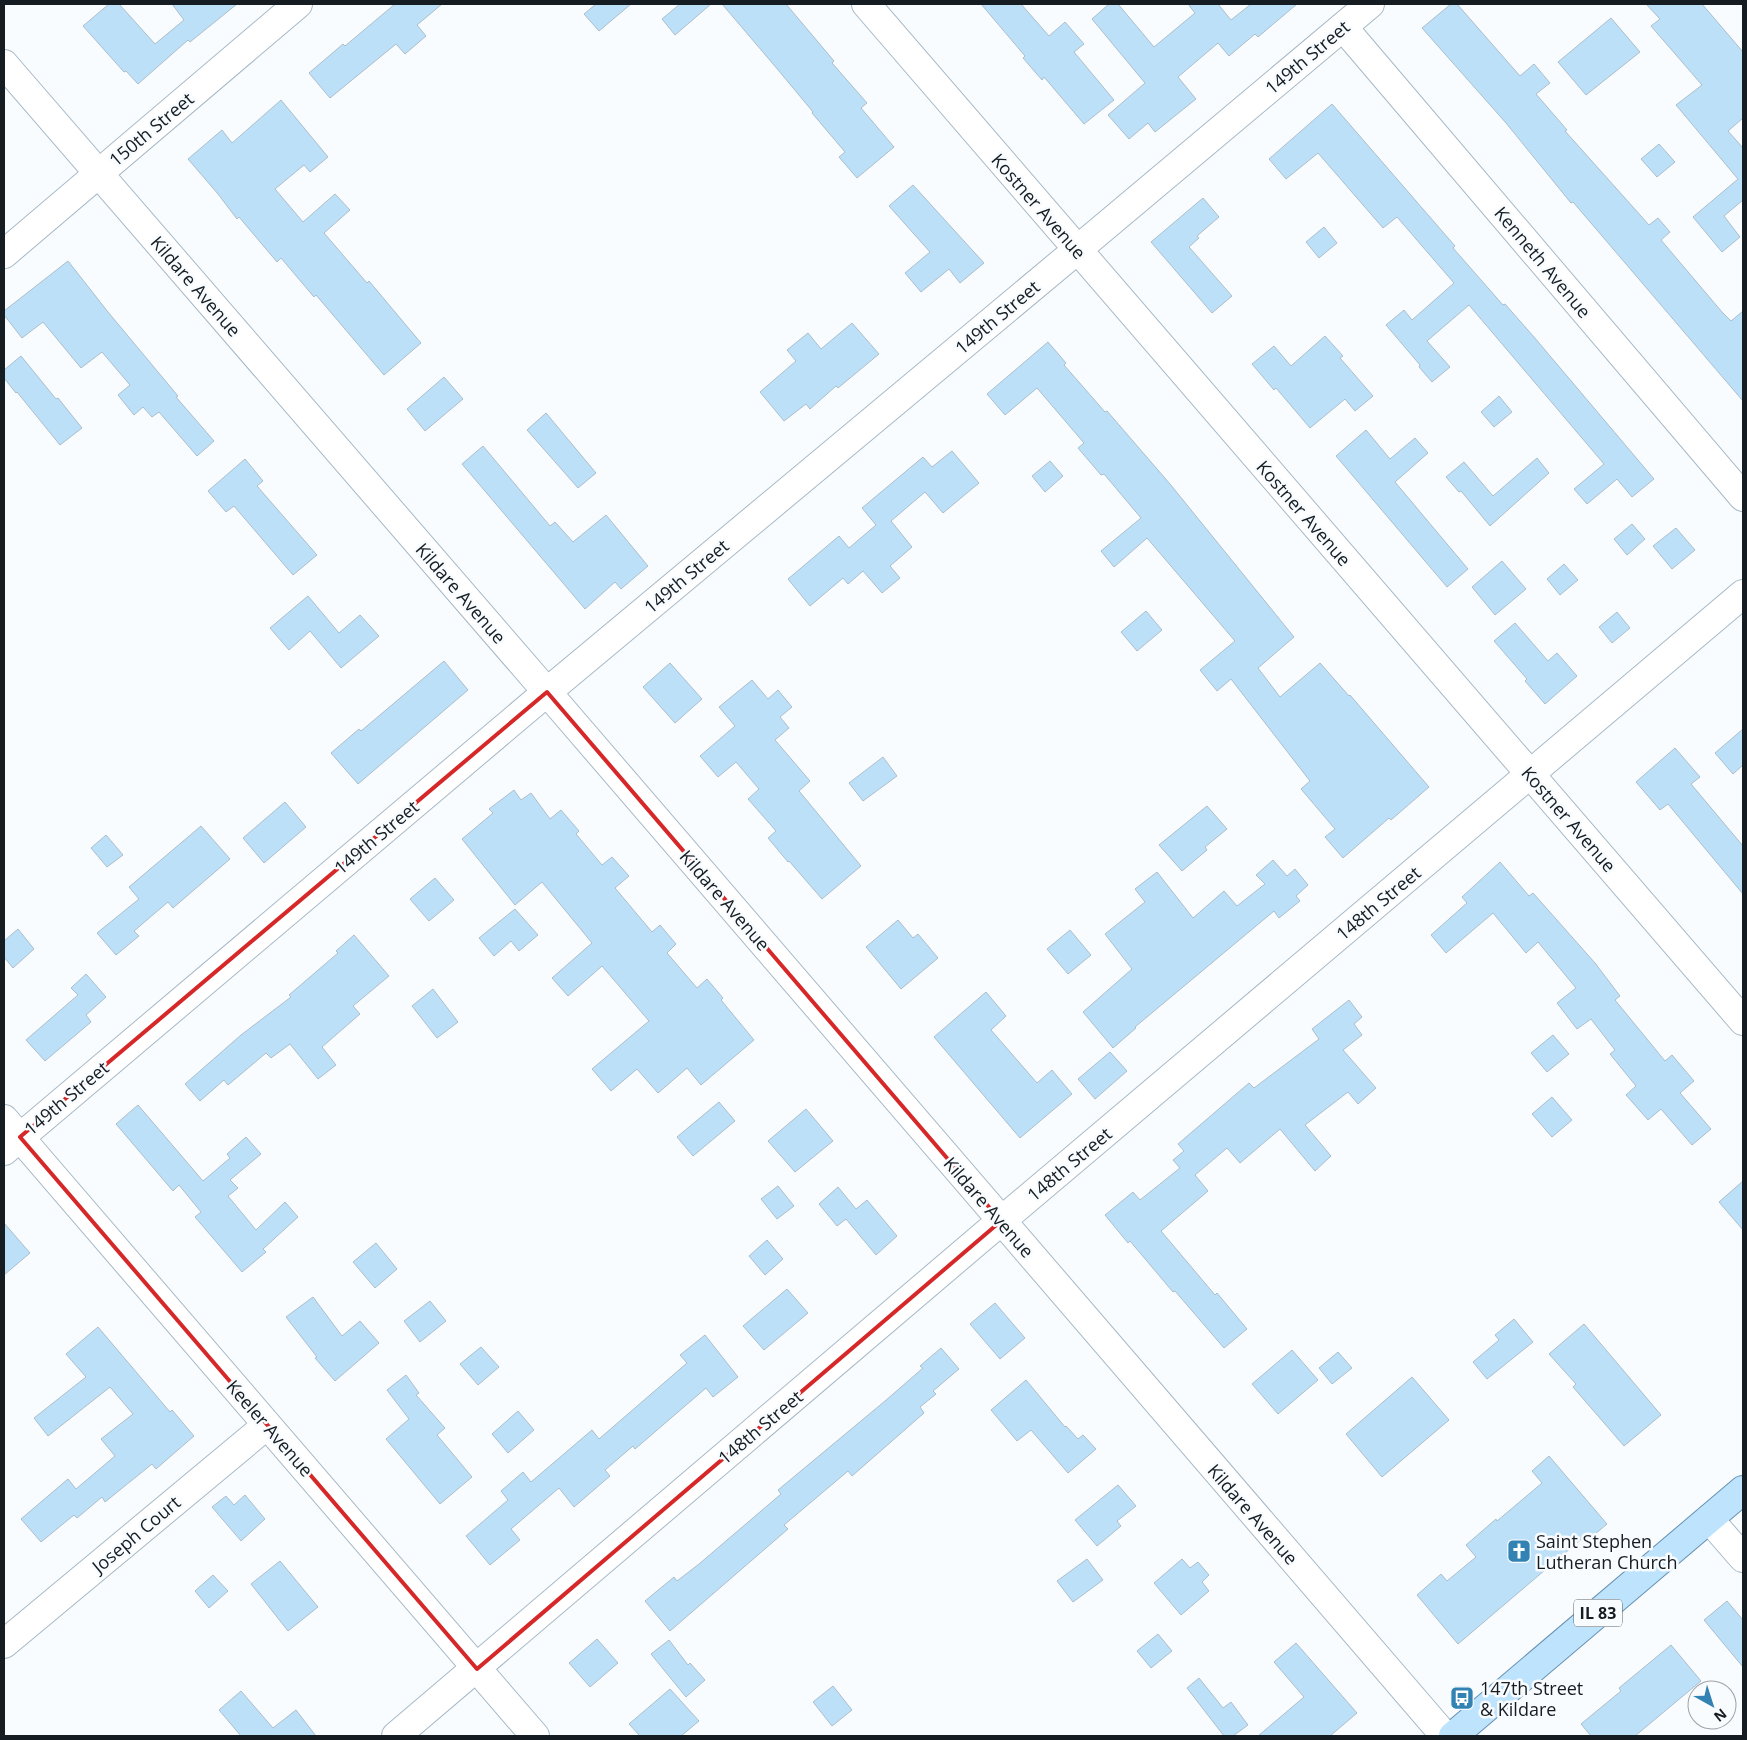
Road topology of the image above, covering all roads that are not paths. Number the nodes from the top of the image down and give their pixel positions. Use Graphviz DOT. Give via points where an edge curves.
graph roads {
  1 [pos="298,4"];
  2 [pos="866,4"];
  3 [pos="1370,4"];
  4 [pos="1343,27"];
  5 [pos="4,64"];
  6 [pos="99,174"];
  7 [pos="1077,250"];
  8 [pos="4,254"];
  9 [pos="1743,497"];
  10 [pos="1743,594"];
  11 [pos="547,692"];
  12 [pos="1531,774"];
  13 [pos="1743,1021"];
  14 [pos="9,1136"];
  15 [pos="1001,1222"];
  16 [pos="267,1425"];
  17 [pos="1743,1490"];
  18 [pos="1709,1519"];
  19 [pos="1743,1558"];
  20 [pos="4,1644"];
  21 [pos="477,1669"];
  22 [pos="396,1736"];
  23 [pos="535,1736"];
  24 [pos="1445,1736"];
  25 [pos="1453,1736"];
  1 -- 6 [label="street, 150th Street"];
  2 -- 7 [label="street, Kostner Avenue"];
  3 -- 4 [label="street, 149th Street"];
  4 -- 7 [label="street, 149th Street"];
  4 -- 9 [label="street, Kenneth Avenue"];
  5 -- 6 [label="street, Kildare Avenue"];
  6 -- 8 [label="street, 150th Street"];
  6 -- 11 [label="street, Kildare Avenue"];
  7 -- 11 [label="street, 149th Street"];
  7 -- 12 [label="street, Kostner Avenue"];
  10 -- 12 [label="street, 148th Street"];
  11 -- 14 [label="street, 149th Street"];
  11 -- 15 [label="street, Kildare Avenue"];
  12 -- 13 [label="street, Kostner Avenue"];
  12 -- 15 [label="street, 148th Street"];
  14 -- 16 [label="street, Keeler Avenue"];
  15 -- 21 [label="street, 148th Street"];
  15 -- 24 [label="street, Kildare Avenue"];
  16 -- 20 [label="street, Joseph Court"];
  16 -- 21 [label="street, Keeler Avenue"];
  17 -- 18 [label="main road, IL 83"];
  18 -- 19 [label="street"];
  18 -- 25 [label="main road, IL 83"];
  21 -- 22 [label="street, 148th Street"];
  21 -- 23 [label="street, Keeler Avenue"];
}
